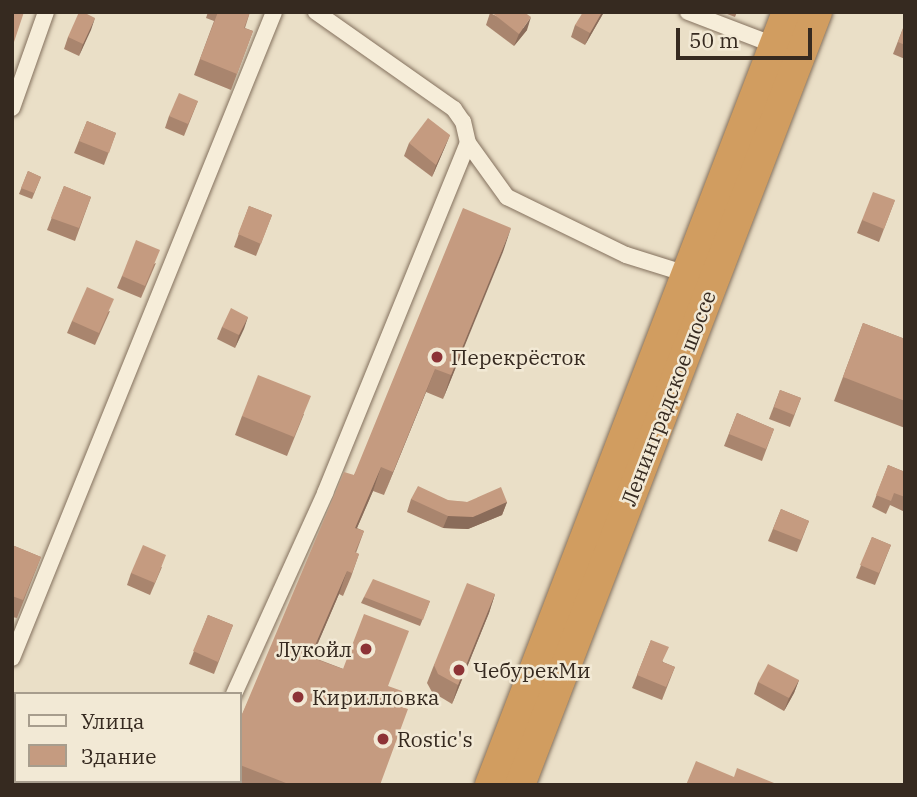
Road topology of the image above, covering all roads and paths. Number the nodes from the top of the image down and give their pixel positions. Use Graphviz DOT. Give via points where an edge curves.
graph roads {
  1 [pos="46,12"];
  2 [pos="274,12"];
  3 [pos="316,12"];
  4 [pos="688,12"];
  5 [pos="787,12"];
  6 [pos="817,12"];
  7 [pos="774,45"];
  8 [pos="12,108"];
  9 [pos="468,143"];
  10 [pos="687,274"];
  11 [pos="12,658"];
  12 [pos="235,692"];
  13 [pos="490,785"];
  14 [pos="520,785"];
  1 -- 8 [label="street"];
  2 -- 11 [label="street"];
  3 -- 9 [label="street" via="454,109"];
  4 -- 7 [label="street"];
  5 -- 7 [label="highway, Ленинградское шоссе"];
  6 -- 14 [label="highway, Ленинградское шоссе"];
  7 -- 10 [label="highway, Ленинградское шоссе"];
  9 -- 10 [label="street" via="507,197 626,255"];
  9 -- 12 [label="street" via="325,492"];
  10 -- 13 [label="highway, Ленинградское шоссе"];
}
